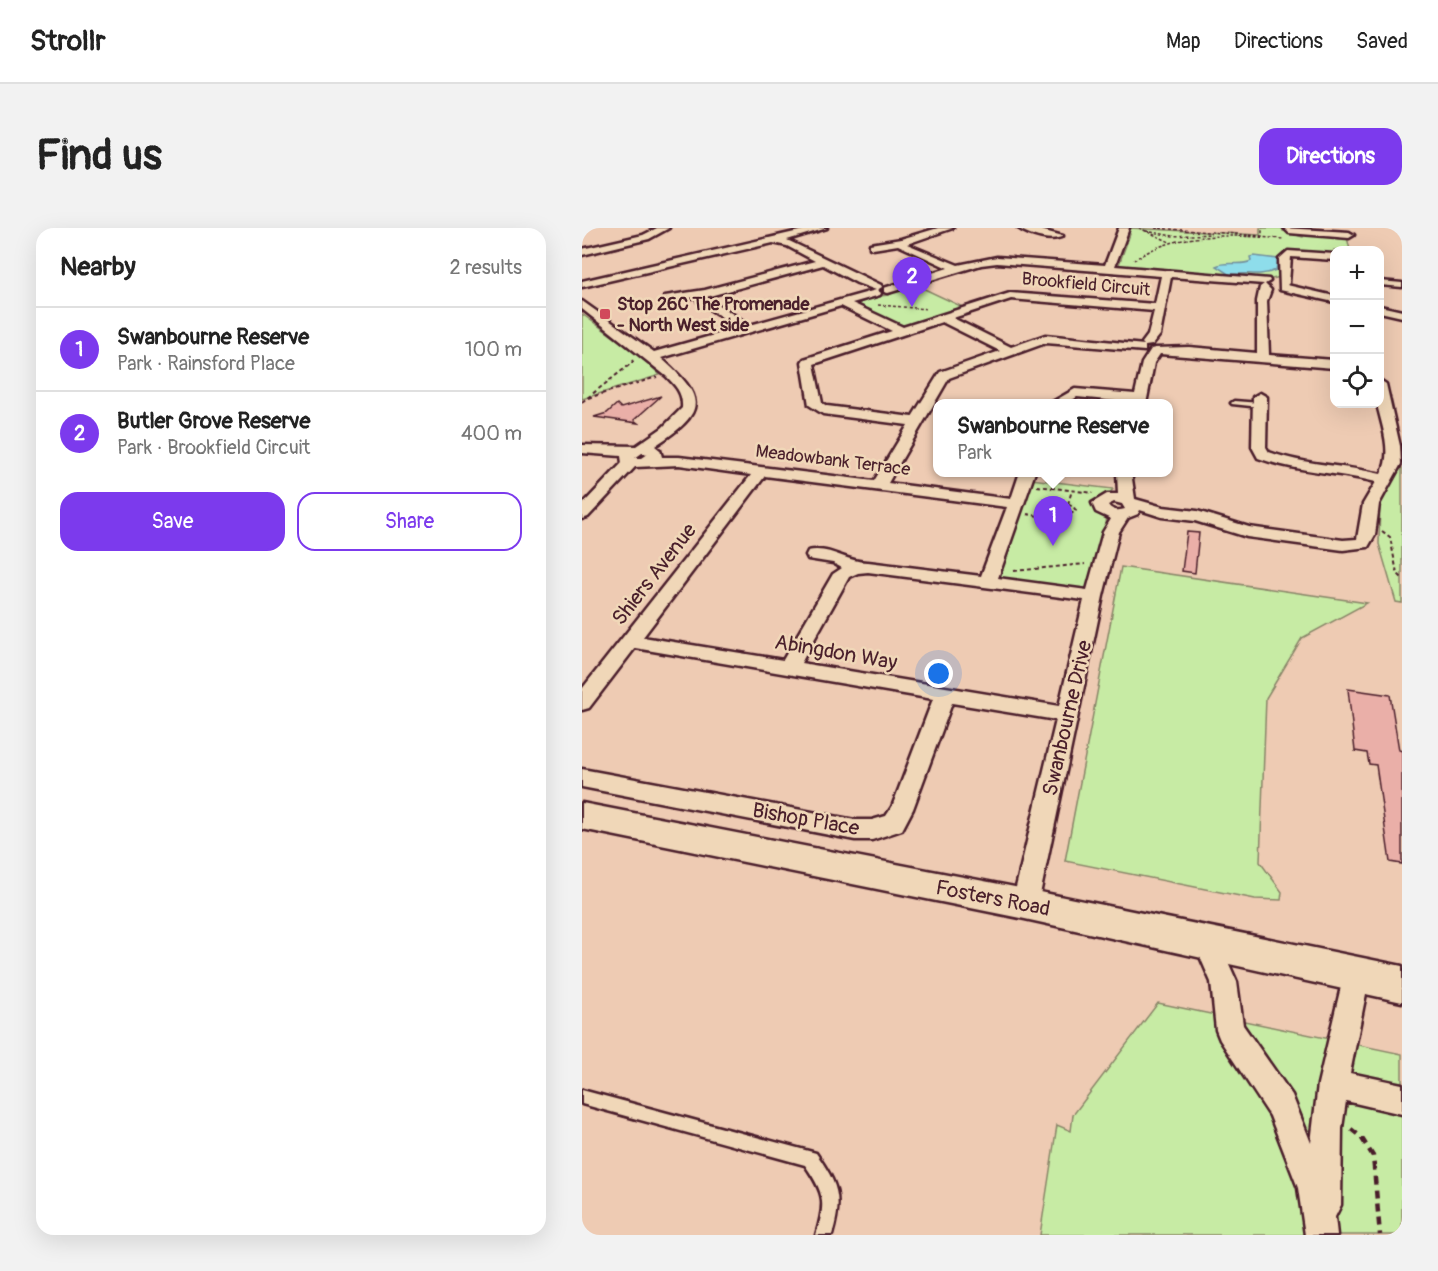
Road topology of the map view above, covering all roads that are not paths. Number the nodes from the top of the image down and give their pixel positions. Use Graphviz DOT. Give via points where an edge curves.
graph roads {
  1 [pos="822,228"];
  2 [pos="948,228"];
  3 [pos="1023,228"];
  4 [pos="1124,228"];
  5 [pos="1289,228"];
  6 [pos="662,229"];
  7 [pos="1058,236"];
  8 [pos="1349,236"];
  9 [pos="778,239"];
  10 [pos="902,242"];
  11 [pos="873,246"];
  12 [pos="582,252"];
  13 [pos="1330,257"];
  14 [pos="822,262"];
  15 [pos="957,268"];
  16 [pos="1109,268"];
  17 [pos="1167,273"];
  18 [pos="1384,283"];
  19 [pos="582,284"];
  20 [pos="1274,285"];
  21 [pos="1402,285"];
  22 [pos="877,291"];
  23 [pos="703,293"];
  24 [pos="1330,293"];
  25 [pos="669,298"];
  26 [pos="1330,298"];
  27 [pos="841,302"];
  28 [pos="582,304"];
  29 [pos="1384,304"];
  30 [pos="1160,308"];
  31 [pos="1402,308"];
  32 [pos="1384,310"];
  33 [pos="1402,314"];
  34 [pos="937,316"];
  35 [pos="747,328"];
  36 [pos="901,331"];
  37 [pos="1152,348"];
  38 [pos="1009,351"];
  39 [pos="994,356"];
  40 [pos="650,357"];
  41 [pos="1263,357"];
  42 [pos="1330,364"];
  43 [pos="1064,399"];
  44 [pos="1123,399"];
  45 [pos="1139,399"];
  46 [pos="1260,401"];
  47 [pos="1233,403"];
  48 [pos="1384,403"];
  49 [pos="918,422"];
  50 [pos="582,449"];
  51 [pos="643,454"];
  52 [pos="761,471"];
  53 [pos="1124,477"];
  54 [pos="1384,478"];
  55 [pos="1030,479"];
  56 [pos="879,485"];
  57 [pos="1020,509"];
  58 [pos="1120,511"];
  59 [pos="582,514"];
  60 [pos="813,555"];
  61 [pos="855,568"];
  62 [pos="988,581"];
  63 [pos="1094,596"];
  64 [pos="631,641"];
  65 [pos="788,668"];
  66 [pos="945,695"];
  67 [pos="582,703"];
  68 [pos="1068,715"];
  69 [pos="582,778"];
  70 [pos="582,816"];
  71 [pos="1025,904"];
  72 [pos="1207,942"];
  73 [pos="1357,974"];
  74 [pos="1402,984"];
  75 [pos="1333,1084"];
  76 [pos="582,1097"];
  77 [pos="1402,1099"];
  78 [pos="824,1235"];
  79 [pos="1323,1235"];
  1 -- 9 [label="street"];
  2 -- 10 [label="street"];
  3 -- 7 [label="street"];
  4 -- 16 [label="street"];
  5 -- 8 [label="street"];
  6 -- 12 [label="street" via="639,239"];
  9 -- 14 [label="street"];
  9 -- 19 [label="street"];
  10 -- 11 [label="street"];
  10 -- 15 [label="street"];
  13 -- 20 [label="street" via="1288,254 1285,272"];
  14 -- 22 [label="street"];
  14 -- 23 [label="street"];
  15 -- 16 [label="street" via="997,260"];
  15 -- 22 [label="street"];
  16 -- 17 [label="street"];
  17 -- 20 [label="street"];
  17 -- 30 [label="street"];
  18 -- 21 [label="lane"];
  20 -- 24 [label="street"];
  20 -- 26 [label="street"];
  20 -- 41 [label="street" via="1262,301"];
  22 -- 27 [label="street"];
  23 -- 25 [label="street"];
  23 -- 35 [label="street" via="702,300"];
  27 -- 35 [label="street"];
  27 -- 36 [label="street"];
  28 -- 40 [label="street"];
  29 -- 31 [label="street"];
  30 -- 34 [label="street, Brookfield Circuit" via="1010,296"];
  30 -- 37 [label="street"];
  32 -- 33 [label="street"];
  34 -- 36 [label="street, Brookfield Circuit"];
  34 -- 38 [label="street"];
  34 -- 39 [label="street"];
  35 -- 40 [label="street"];
  36 -- 49 [label="street, Brookfield Circuit" via="808,362 810,373 816,405 823,410"];
  37 -- 38 [label="street" via="1045,339"];
  37 -- 41 [label="street"];
  37 -- 45 [label="street"];
  38 -- 39 [label="street"];
  39 -- 49 [label="street" via="944,375"];
  40 -- 51 [label="street" via="689,394 689,408"];
  41 -- 42 [label="street"];
  43 -- 44 [label="street" via="1075,393"];
  46 -- 47 [label="lane"];
  46 -- 54 [label="street" via="1260,460"];
  48 -- 54 [label="street" via="1394,464"];
  49 -- 56 [label="street"];
  50 -- 51 [label="street, Meadowbank Terrace"];
  51 -- 52 [label="street, Meadowbank Terrace"];
  51 -- 59 [label="street"];
  52 -- 56 [label="street, Meadowbank Terrace"];
  52 -- 64 [label="street, Shiers Avenue"];
  53 -- 58 [label="street, Swanbourne Drive"];
  54 -- 58 [label="street" via="1371,504 1367,535 1362,543 1353,545 1247,532 1197,516"];
  55 -- 57 [label="street"];
  56 -- 57 [label="street, Meadowbank Terrace"];
  57 -- 62 [label="street"];
  58 -- 63 [label="street, Swanbourne Drive"];
  60 -- 61 [label="street" via="838,559"];
  61 -- 62 [label="street"];
  61 -- 65 [label="street" via="842,574"];
  62 -- 63 [label="street"];
  63 -- 68 [label="street, Swanbourne Drive"];
  64 -- 65 [label="street, Abingdon Way"];
  64 -- 67 [label="street, Shiers Avenue"];
  65 -- 66 [label="street, Abingdon Way"];
  66 -- 68 [label="street, Abingdon Way"];
  66 -- 69 [label="street, Bishop Place" via="894,823 872,830 855,830"];
  68 -- 71 [label="street, Swanbourne Drive"];
  70 -- 71 [label="main road, Fosters Road"];
  71 -- 72 [label="main road, Fosters Road"];
  72 -- 73 [label="main road, Fosters Road"];
  72 -- 79 [label="street" via="1224,982 1230,1030 1281,1107 1314,1188"];
  73 -- 74 [label="main road, Fosters Road"];
  73 -- 75 [label="street"];
  75 -- 77 [label="street"];
  75 -- 79 [label="street" via="1327,1128"];
  76 -- 78 [label="lane" via="810,1159 828,1184 832,1209"];
}
